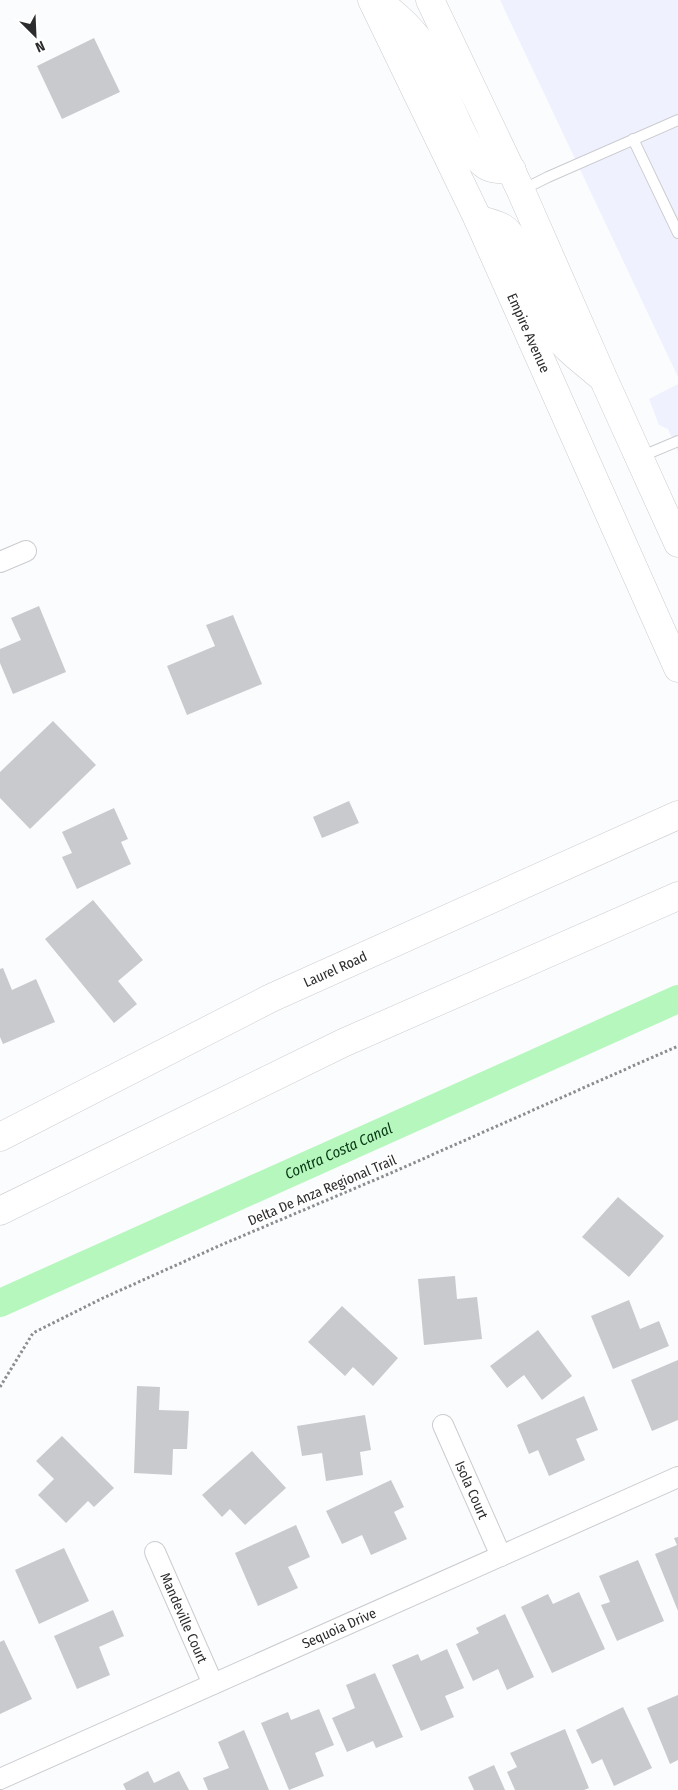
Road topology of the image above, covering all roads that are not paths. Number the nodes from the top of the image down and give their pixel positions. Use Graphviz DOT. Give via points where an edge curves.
graph roads {
  1 [pos="372,0"];
  2 [pos="377,0"];
  3 [pos="430,0"];
  4 [pos="678,120"];
  5 [pos="633,139"];
  6 [pos="516,180"];
  7 [pos="478,219"];
  8 [pos="678,233"];
  9 [pos="604,380"];
  10 [pos="678,441"];
  11 [pos="639,457"];
  12 [pos="678,543"];
  13 [pos="26,551"];
  14 [pos="0,562"];
  15 [pos="678,668"];
  16 [pos="678,815"];
  17 [pos="678,896"];
  18 [pos="0,1137"];
  19 [pos="0,1211"];
  20 [pos="443,1425"];
  21 [pos="678,1477"];
  22 [pos="156,1552"];
  23 [pos="501,1556"];
  24 [pos="213,1684"];
  25 [pos="0,1779"];
  1 -- 7 [label="main road, Empire Avenue"];
  2 -- 6 [label="main road" via="403,21 422,44 477,160"];
  3 -- 6 [label="main road"];
  4 -- 5 [label="lane"];
  5 -- 6 [label="lane" via="548,177"];
  5 -- 8 [label="lane"];
  6 -- 9 [label="main road"];
  7 -- 9 [label="main road" via="502,227 511,235 555,332"];
  7 -- 15 [label="main road, Empire Avenue"];
  9 -- 11 [label="main road"];
  10 -- 11 [label="lane"];
  11 -- 12 [label="main road"];
  13 -- 14 [label="street"];
  16 -- 18 [label="main road, Laurel Road" via="271,998"];
  17 -- 19 [label="main road" via="343,1043"];
  20 -- 23 [label="street, Isola Court"];
  21 -- 23 [label="street, Sequoia Drive"];
  22 -- 24 [label="street, Mandeville Court"];
  23 -- 24 [label="street, Sequoia Drive"];
  24 -- 25 [label="street, Sequoia Drive"];
}
